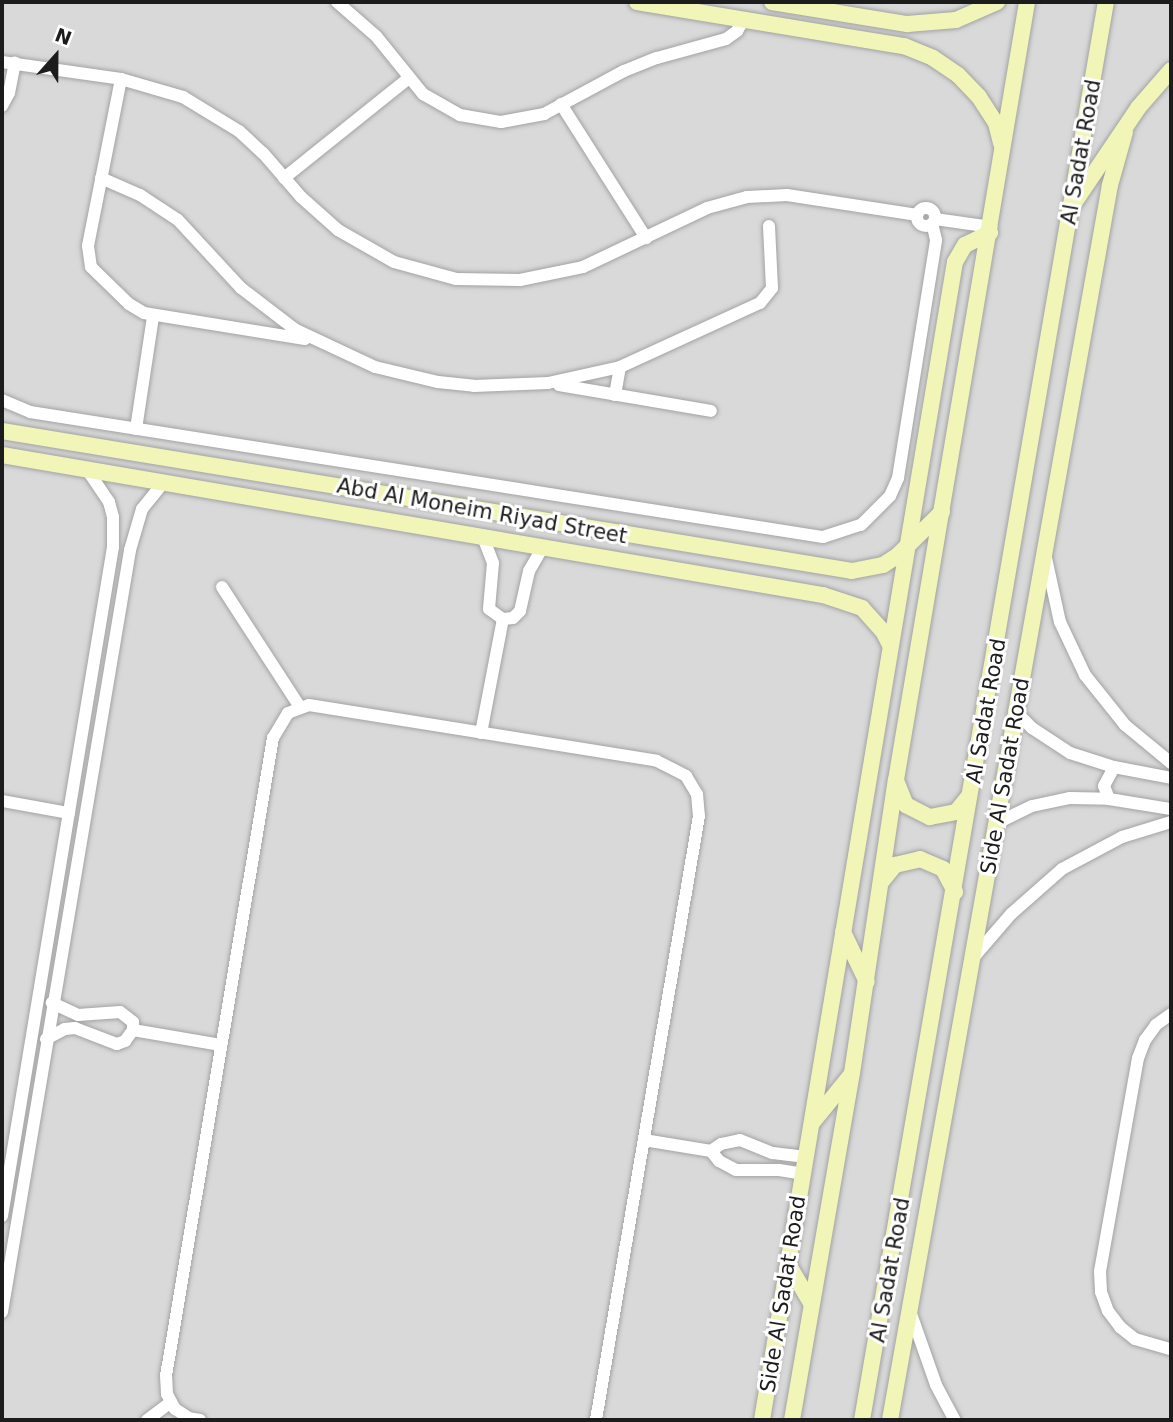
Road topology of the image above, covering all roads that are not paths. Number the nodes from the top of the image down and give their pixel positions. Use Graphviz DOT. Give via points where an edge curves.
graph roads {
  1 [pos="337,2"];
  2 [pos="637,2"];
  3 [pos="772,2"];
  4 [pos="997,2"];
  5 [pos="1027,2"];
  6 [pos="1106,2"];
  7 [pos="744,19"];
  8 [pos="907,24"];
  9 [pos="904,46"];
  10 [pos="8,63"];
  11 [pos="1171,70"];
  12 [pos="409,78"];
  13 [pos="121,79"];
  14 [pos="561,104"];
  15 [pos="2,106"];
  16 [pos="1125,132"];
  17 [pos="1003,150"];
  18 [pos="101,178"];
  19 [pos="284,178"];
  20 [pos="1071,206"];
  21 [pos="933,221"];
  22 [pos="769,226"];
  23 [pos="991,230"];
  24 [pos="646,238"];
  25 [pos="153,316"];
  26 [pos="278,318"];
  27 [pos="273,334"];
  28 [pos="316,341"];
  29 [pos="620,367"];
  30 [pos="548,383"];
  31 [pos="615,395"];
  32 [pos="2,400"];
  33 [pos="711,411"];
  34 [pos="136,429"];
  35 [pos="2,431"];
  36 [pos="2,455"];
  37 [pos="87,469"];
  38 [pos="312,482"];
  39 [pos="163,483"];
  40 [pos="308,508"];
  41 [pos="942,512"];
  42 [pos="483,537"];
  43 [pos="909,545"];
  44 [pos="543,547"];
  45 [pos="1044,548"];
  46 [pos="827,568"];
  47 [pos="222,587"];
  48 [pos="823,594"];
  49 [pos="503,619"];
  50 [pos="890,645"];
  51 [pos="300,707"];
  52 [pos="1016,712"];
  53 [pos="481,733"];
  54 [pos="1171,763"];
  55 [pos="1114,767"];
  56 [pos="1171,778"];
  57 [pos="896,780"];
  58 [pos="972,791"];
  59 [pos="1109,799"];
  60 [pos="2,801"];
  61 [pos="1171,809"];
  62 [pos="69,813"];
  63 [pos="1171,822"];
  64 [pos="997,823"];
  65 [pos="880,885"];
  66 [pos="955,892"];
  67 [pos="843,932"];
  68 [pos="973,958"];
  69 [pos="867,982"];
  70 [pos="52,1003"];
  71 [pos="1171,1014"];
  72 [pos="88,1016"];
  73 [pos="960,1018"];
  74 [pos="134,1030"];
  75 [pos="85,1031"];
  76 [pos="46,1039"];
  77 [pos="221,1045"];
  78 [pos="928,1053"];
  79 [pos="852,1073"];
  80 [pos="811,1124"];
  81 [pos="644,1140"];
  82 [pos="765,1149"];
  83 [pos="711,1151"];
  84 [pos="909,1158"];
  85 [pos="804,1166"];
  86 [pos="761,1169"];
  87 [pos="927,1205"];
  88 [pos="2,1216"];
  89 [pos="788,1265"];
  90 [pos="811,1303"];
  91 [pos="909,1309"];
  92 [pos="2,1312"];
  93 [pos="1171,1349"];
  94 [pos="171,1402"];
  95 [pos="146,1420"];
  96 [pos="200,1420"];
  97 [pos="596,1420"];
  98 [pos="762,1420"];
  99 [pos="792,1420"];
  100 [pos="862,1420"];
  101 [pos="890,1420"];
  102 [pos="955,1420"];
  1 -- 12 [label="street" via="376,36"];
  2 -- 7 [label="street"];
  3 -- 8 [label="street"];
  4 -- 8 [label="street" via="956,20"];
  5 -- 17 [label="street"];
  6 -- 20 [label="street, Al Sadat Road"];
  7 -- 9 [label="street"];
  7 -- 14 [label="street" via="726,39 624,71"];
  8 -- 9 [label="street"];
  9 -- 17 [label="street" via="933,58 979,97 996,123"];
  10 -- 13 [label="street"];
  10 -- 15 [label="street" via="9,93"];
  11 -- 16 [label="street" via="1138,108"];
  12 -- 14 [label="street" via="440,106 480,121 523,120"];
  12 -- 19 [label="street"];
  13 -- 18 [label="street"];
  13 -- 19 [label="street" via="183,97 212,112 247,138"];
  14 -- 24 [label="street"];
  16 -- 20 [label="street"];
  16 -- 45 [label="street, Side Al Sadat Road" via="1110,186"];
  17 -- 23 [label="street"];
  18 -- 25 [label="street" via="88,246 91,267 129,304"];
  18 -- 26 [label="street" via="140,195 178,220 241,288"];
  19 -- 24 [label="street" via="318,214 365,248 394,262 456,279 510,281 552,276"];
  20 -- 58 [label="street, Al Sadat Road"];
  21 -- 23 [label="street"];
  21 -- 24 [label="street" via="922,224 917,215 767,195 727,201"];
  21 -- 34 [label="street" via="936,240 898,478 877,512 843,533 803,536"];
  22 -- 29 [label="street" via="772,288 765,299"];
  23 -- 41 [label="street"];
  23 -- 43 [label="street, Side Al Sadat Road" via="965,245 955,262"];
  25 -- 27 [label="street"];
  25 -- 34 [label="street"];
  26 -- 27 [label="street"];
  26 -- 28 [label="street"];
  27 -- 28 [label="street"];
  28 -- 30 [label="street" via="375,367 438,382 511,387"];
  29 -- 30 [label="street"];
  29 -- 31 [label="street"];
  30 -- 31 [label="street"];
  31 -- 33 [label="street"];
  32 -- 34 [label="street" via="30,412"];
  35 -- 38 [label="street, Abd Al Moneim Riyad Street"];
  36 -- 37 [label="street, Abd Al Moneim Riyad Street"];
  37 -- 39 [label="street, Abd Al Moneim Riyad Street"];
  37 -- 62 [label="street" via="110,502 114,533"];
  38 -- 40 [label="street"];
  38 -- 46 [label="street, Abd Al Moneim Riyad Street"];
  39 -- 40 [label="street, Abd Al Moneim Riyad Street"];
  39 -- 70 [label="street" via="142,509 133,536"];
  40 -- 42 [label="street, Abd Al Moneim Riyad Street"];
  41 -- 43 [label="street, Abd Al Moneim Riyad Street"];
  41 -- 57 [label="street"];
  42 -- 44 [label="street, Abd Al Moneim Riyad Street"];
  42 -- 49 [label="street" via="493,563 489,609"];
  43 -- 46 [label="street, Abd Al Moneim Riyad Street" via="883,565 868,570"];
  43 -- 50 [label="street, Side Al Sadat Road"];
  44 -- 48 [label="street, Abd Al Moneim Riyad Street"];
  44 -- 49 [label="street" via="529,571 520,611"];
  45 -- 52 [label="street, Side Al Sadat Road"];
  45 -- 54 [label="street" via="1060,622 1085,675 1125,724"];
  46 -- 48 [label="street" via="829,582"];
  47 -- 51 [label="street"];
  48 -- 50 [label="street, Abd Al Moneim Riyad Street" via="862,608 874,618"];
  49 -- 53 [label="street"];
  50 -- 67 [label="street, Side Al Sadat Road"];
  51 -- 53 [label="street" via="320,706"];
  51 -- 77 [label="street" via="281,720 273,738"];
  52 -- 55 [label="street" via="1070,753"];
  52 -- 64 [label="street, Side Al Sadat Road"];
  53 -- 81 [label="street" via="657,761 686,776 697,794 699,816"];
  55 -- 56 [label="street"];
  55 -- 59 [label="street" via="1104,786"];
  57 -- 58 [label="street" via="906,805 930,817 956,812"];
  57 -- 65 [label="street"];
  58 -- 66 [label="street, Al Sadat Road"];
  59 -- 61 [label="street"];
  59 -- 64 [label="street" via="1051,801"];
  60 -- 62 [label="street"];
  62 -- 88 [label="street"];
  63 -- 68 [label="street" via="1122,837 1062,869 1011,914"];
  64 -- 68 [label="street, Side Al Sadat Road"];
  65 -- 66 [label="street" via="895,865 920,859 943,869"];
  65 -- 69 [label="street"];
  66 -- 78 [label="street, Al Sadat Road"];
  67 -- 69 [label="street"];
  67 -- 80 [label="street, Side Al Sadat Road"];
  68 -- 73 [label="street, Side Al Sadat Road"];
  69 -- 79 [label="street"];
  70 -- 72 [label="street" via="69,1013"];
  70 -- 76 [label="street"];
  71 -- 93 [label="street" via="1150,1033 1138,1058 1100,1272 1101,1292 1120,1327 1135,1339"];
  72 -- 74 [label="street" via="120,1012 133,1022"];
  72 -- 75 [label="street"];
  73 -- 78 [label="street"];
  73 -- 87 [label="street, Side Al Sadat Road"];
  74 -- 75 [label="street" via="117,1044"];
  74 -- 77 [label="street"];
  75 -- 76 [label="street" via="65,1029"];
  76 -- 92 [label="street"];
  77 -- 94 [label="street" via="166,1376"];
  78 -- 84 [label="street, Al Sadat Road"];
  79 -- 80 [label="street"];
  79 -- 90 [label="street"];
  80 -- 85 [label="street, Side Al Sadat Road"];
  81 -- 83 [label="street"];
  81 -- 97 [label="street"];
  82 -- 83 [label="street" via="740,1140"];
  82 -- 85 [label="street"];
  82 -- 86 [label="street"];
  83 -- 86 [label="street" via="736,1170"];
  84 -- 87 [label="street"];
  84 -- 100 [label="street, Al Sadat Road"];
  85 -- 86 [label="street"];
  85 -- 89 [label="street, Side Al Sadat Road"];
  87 -- 91 [label="street, Side Al Sadat Road"];
  89 -- 90 [label="street"];
  89 -- 98 [label="street, Side Al Sadat Road"];
  90 -- 99 [label="street"];
  91 -- 101 [label="street, Side Al Sadat Road"];
  91 -- 102 [label="street" via="936,1385"];
  94 -- 95 [label="street"];
  94 -- 96 [label="street" via="188,1418"];
}
